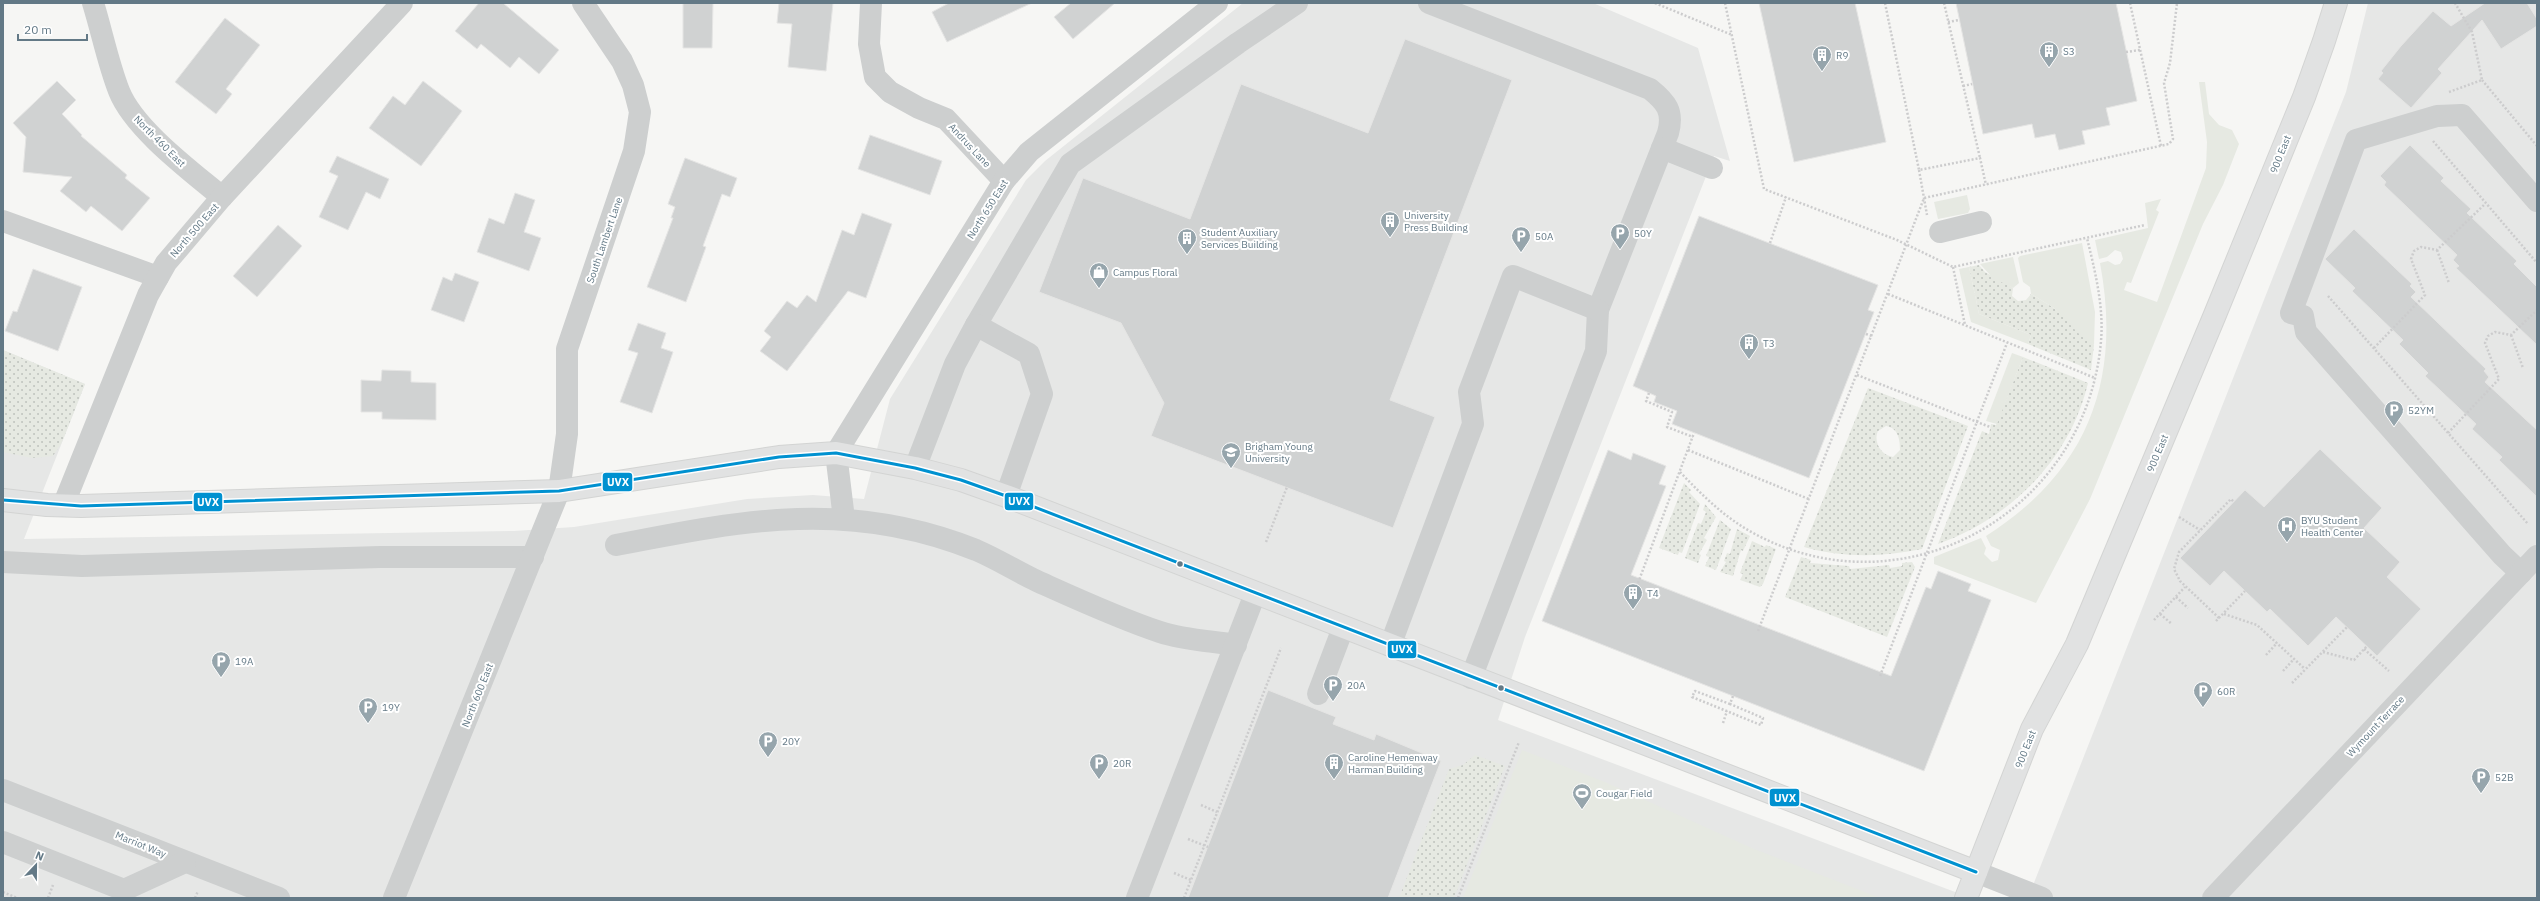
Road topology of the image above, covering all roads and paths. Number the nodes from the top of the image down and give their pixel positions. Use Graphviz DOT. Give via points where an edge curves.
graph roads {
  1 [pos="93,3"];
  2 [pos="402,3"];
  3 [pos="582,3"];
  4 [pos="871,3"];
  5 [pos="1217,3"];
  6 [pos="1297,3"];
  7 [pos="1429,3"];
  8 [pos="1655,3"];
  9 [pos="1725,3"];
  10 [pos="1885,3"];
  11 [pos="1944,3"];
  12 [pos="2130,3"];
  13 [pos="2177,3"];
  14 [pos="2336,3"];
  15 [pos="2455,3"];
  16 [pos="1959,20"];
  17 [pos="1948,22"];
  18 [pos="1732,35"];
  19 [pos="2140,50"];
  20 [pos="2126,52"];
  21 [pos="2482,80"];
  22 [pos="1972,84"];
  23 [pos="1963,86"];
  24 [pos="2431,118"];
  25 [pos="2161,146"];
  26 [pos="2537,146"];
  27 [pos="1662,148"];
  28 [pos="1980,158"];
  29 [pos="1712,168"];
  30 [pos="1919,170"];
  31 [pos="1004,181"];
  32 [pos="1986,185"];
  33 [pos="1923,192"];
  34 [pos="222,197"];
  35 [pos="1786,197"];
  36 [pos="2537,201"];
  37 [pos="2485,204"];
  38 [pos="3,221"];
  39 [pos="1981,222"];
  40 [pos="2145,225"];
  41 [pos="1940,232"];
  42 [pos="2087,238"];
  43 [pos="1770,243"];
  44 [pos="1906,244"];
  45 [pos="2437,250"];
  46 [pos="2537,263"];
  47 [pos="1953,267"];
  48 [pos="158,277"];
  49 [pos="2450,283"];
  50 [pos="1888,294"];
  51 [pos="2328,296"];
  52 [pos="1598,310"];
  53 [pos="2537,310"];
  54 [pos="976,325"];
  55 [pos="1965,325"];
  56 [pos="1866,334"];
  57 [pos="2511,334"];
  58 [pos="1872,336"];
  59 [pos="2007,343"];
  60 [pos="2374,348"];
  61 [pos="2523,368"];
  62 [pos="1857,375"];
  63 [pos="2095,378"];
  64 [pos="1649,393"];
  65 [pos="1978,422"];
  66 [pos="1990,427"];
  67 [pos="1694,433"];
  68 [pos="2448,433"];
  69 [pos="1693,437"];
  70 [pos="1688,450"];
  71 [pos="836,453"];
  72 [pos="915,468"];
  73 [pos="1680,472"];
  74 [pos="1287,487"];
  75 [pos="559,491"];
  76 [pos="1006,496"];
  77 [pos="1809,499"];
  78 [pos="3,500"];
  79 [pos="2234,502"];
  80 [pos="63,506"];
  81 [pos="2179,517"];
  82 [pos="844,519"];
  83 [pos="2528,524"];
  84 [pos="2200,530"];
  85 [pos="1266,542"];
  86 [pos="616,545"];
  87 [pos="1790,549"];
  88 [pos="1928,554"];
  89 [pos="533,556"];
  90 [pos="2537,556"];
  91 [pos="3,562"];
  92 [pos="2520,573"];
  93 [pos="1638,583"];
  94 [pos="2185,587"];
  95 [pos="2245,591"];
  96 [pos="1255,594"];
  97 [pos="2176,597"];
  98 [pos="2188,608"];
  99 [pos="2160,614"];
  100 [pos="2224,614"];
  101 [pos="2219,618"];
  102 [pos="2154,620"];
  103 [pos="2216,621"];
  104 [pos="2172,624"];
  105 [pos="2347,627"];
  106 [pos="1343,628"];
  107 [pos="1758,631"];
  108 [pos="2277,644"];
  109 [pos="1236,645"];
  110 [pos="1390,646"];
  111 [pos="1281,648"];
  112 [pos="2322,652"];
  113 [pos="2266,656"];
  114 [pos="2294,659"];
  115 [pos="2306,669"];
  116 [pos="2283,671"];
  117 [pos="2389,671"];
  118 [pos="1880,676"];
  119 [pos="1471,678"];
  120 [pos="2292,683"];
  121 [pos="1318,694"];
  122 [pos="1733,696"];
  123 [pos="1730,704"];
  124 [pos="1727,711"];
  125 [pos="1723,723"];
  126 [pos="1519,742"];
  127 [pos="3,790"];
  128 [pos="1201,805"];
  129 [pos="1218,812"];
  130 [pos="1188,839"];
  131 [pos="3,842"];
  132 [pos="1204,846"];
  133 [pos="1208,847"];
  134 [pos="185,862"];
  135 [pos="1976,872"];
  136 [pos="1174,873"];
  137 [pos="1191,880"];
  138 [pos="53,885"];
  139 [pos="198,891"];
  140 [pos="3,892"];
  141 [pos="17,898"];
  142 [pos="48,898"];
  143 [pos="195,898"];
  144 [pos="279,898"];
  145 [pos="394,898"];
  146 [pos="1137,898"];
  147 [pos="1184,898"];
  148 [pos="1458,898"];
  149 [pos="1966,898"];
  150 [pos="2042,898"];
  151 [pos="2213,898"];
  1 -- 34 [label="street, North 460 East" via="120,91 133,114 179,161"];
  2 -- 34 [label="street, North 500 East"];
  3 -- 75 [label="street, South Lambert Lane" via="622,61 633,85 640,112 634,151 567,349 567,434"];
  4 -- 31 [label="street, Andrus Lane" via="869,44 875,77 890,92 946,119"];
  5 -- 31 [label="street, North 650 East" via="1029,152"];
  6 -- 54 [label="street" via="1238,42 1070,164"];
  7 -- 27 [label="street" via="1650,89 1670,108 1670,125"];
  8 -- 18 [label="path"];
  9 -- 18 [label="path"];
  10 -- 30 [label="path"];
  11 -- 17 [label="path"];
  12 -- 19 [label="path"];
  13 -- 25 [label="path" via="2170,63 2164,83 2173,139 2169,144"];
  14 -- 135 [label="main road, 900 East" via="2304,97 2211,324 2077,644 2032,729"];
  15 -- 21 [label="path" via="2472,32"];
  16 -- 17 [label="path"];
  17 -- 23 [label="path"];
  18 -- 35 [label="path" via="1764,189"];
  19 -- 20 [label="path"];
  19 -- 25 [label="path"];
  21 -- 24 [label="path" via="2440,95"];
  21 -- 26 [label="path"];
  22 -- 23 [label="path"];
  23 -- 28 [label="path"];
  24 -- 36 [label="street" via="2462,115"];
  24 -- 37 [label="path" via="2434,146"];
  24 -- 92 [label="street" via="2356,140 2291,313 2303,316 2306,332 2496,549"];
  25 -- 32 [label="path"];
  27 -- 29 [label="street"];
  27 -- 52 [label="street"];
  28 -- 30 [label="path"];
  28 -- 32 [label="path"];
  30 -- 33 [label="path"];
  31 -- 71 [label="street, North 650 East"];
  32 -- 44 [label="path" via="1924,198"];
  34 -- 48 [label="street, North 500 East" via="166,263"];
  35 -- 43 [label="path"];
  35 -- 44 [label="path"];
  37 -- 45 [label="path"];
  37 -- 46 [label="path"];
  38 -- 48 [label="street"];
  39 -- 41 [label="street"];
  40 -- 42 [label="path"];
  42 -- 47 [label="path"];
  42 -- 63 [label="path" via="2098,290 2101,326"];
  44 -- 47 [label="path"];
  44 -- 50 [label="path"];
  45 -- 49 [label="path"];
  45 -- 60 [label="path" via="2421,247 2414,252 2411,259 2425,295"];
  47 -- 55 [label="path"];
  48 -- 80 [label="street, North 500 East" via="148,295"];
  50 -- 55 [label="path"];
  50 -- 58 [label="path"];
  51 -- 60 [label="path"];
  52 -- 110 [label="street" via="1513,276 1469,392 1474,424"];
  52 -- 119 [label="street" via="1596,351"];
  53 -- 57 [label="path"];
  54 -- 72 [label="street" via="955,364"];
  54 -- 76 [label="street" via="1029,354 1042,394"];
  55 -- 59 [label="path"];
  56 -- 58 [label="path"];
  57 -- 61 [label="path"];
  57 -- 68 [label="path" via="2495,332 2488,336 2485,343 2499,379"];
  58 -- 62 [label="path"];
  59 -- 63 [label="path"];
  59 -- 65 [label="path"];
  60 -- 68 [label="path"];
  62 -- 65 [label="path"];
  62 -- 77 [label="path"];
  63 -- 88 [label="path" via="2078,428 2043,480 2006,515 1988,527 1943,550"];
  64 -- 69 [label="path" via="1646,401 1672,412 1667,427"];
  65 -- 66 [label="path"];
  65 -- 88 [label="path"];
  67 -- 69 [label="path"];
  68 -- 83 [label="path"];
  69 -- 70 [label="path"];
  70 -- 73 [label="path"];
  70 -- 77 [label="path"];
  71 -- 72 [label="main road"];
  71 -- 75 [label="main road" via="780,457"];
  71 -- 82 [label="street"];
  72 -- 76 [label="main road" via="961,480"];
  73 -- 87 [label="path" via="1728,518 1755,534"];
  73 -- 93 [label="path"];
  74 -- 85 [label="path"];
  75 -- 80 [label="main road"];
  75 -- 89 [label="street, North 600 East"];
  76 -- 96 [label="main road"];
  77 -- 87 [label="path"];
  78 -- 80 [label="main road"];
  79 -- 84 [label="path" via="2231,499"];
  81 -- 84 [label="path"];
  82 -- 86 [label="street" via="777,518 699,529"];
  82 -- 109 [label="street" via="912,530 969,548 1036,581 1161,632"];
  84 -- 94 [label="path" via="2179,552 2174,569 2175,575"];
  87 -- 88 [label="path" via="1848,561 1888,560"];
  87 -- 107 [label="path"];
  88 -- 118 [label="path"];
  89 -- 91 [label="street" via="380,557 82,566"];
  89 -- 145 [label="street, North 600 East"];
  90 -- 92 [label="street, Wymount Terrace"];
  92 -- 151 [label="street, Wymount Terrace"];
  94 -- 97 [label="path"];
  94 -- 101 [label="path"];
  95 -- 100 [label="path"];
  96 -- 106 [label="main road"];
  96 -- 109 [label="street"];
  97 -- 98 [label="path"];
  97 -- 99 [label="path"];
  99 -- 102 [label="path"];
  99 -- 104 [label="path"];
  100 -- 101 [label="path"];
  100 -- 108 [label="path" via="2257,625"];
  101 -- 103 [label="path"];
  105 -- 112 [label="path"];
  106 -- 110 [label="main road"];
  106 -- 121 [label="street"];
  108 -- 113 [label="path"];
  108 -- 114 [label="path"];
  109 -- 146 [label="street"];
  110 -- 119 [label="main road"];
  111 -- 129 [label="path"];
  112 -- 115 [label="path"];
  112 -- 117 [label="path" via="2354,660 2366,648"];
  114 -- 115 [label="path"];
  114 -- 116 [label="path"];
  115 -- 120 [label="path"];
  119 -- 135 [label="main road"];
  122 -- 123 [label="path"];
  123 -- 124 [label="path" via="1763,718 1761,724"];
  123 -- 124 [label="path" via="1695,691 1692,697"];
  124 -- 125 [label="path"];
  126 -- 148 [label="path"];
  127 -- 134 [label="street, Marriot Way"];
  128 -- 129 [label="path"];
  129 -- 132 [label="path"];
  130 -- 132 [label="path"];
  131 -- 134 [label="street" via="124,890"];
  132 -- 133 [label="path"];
  132 -- 137 [label="path"];
  134 -- 144 [label="street, Marriot Way"];
  135 -- 149 [label="main road, 900 East"];
  135 -- 150 [label="street"];
  136 -- 137 [label="path"];
  137 -- 147 [label="path"];
  138 -- 142 [label="path"];
  139 -- 143 [label="path"];
  140 -- 141 [label="path"];
}
